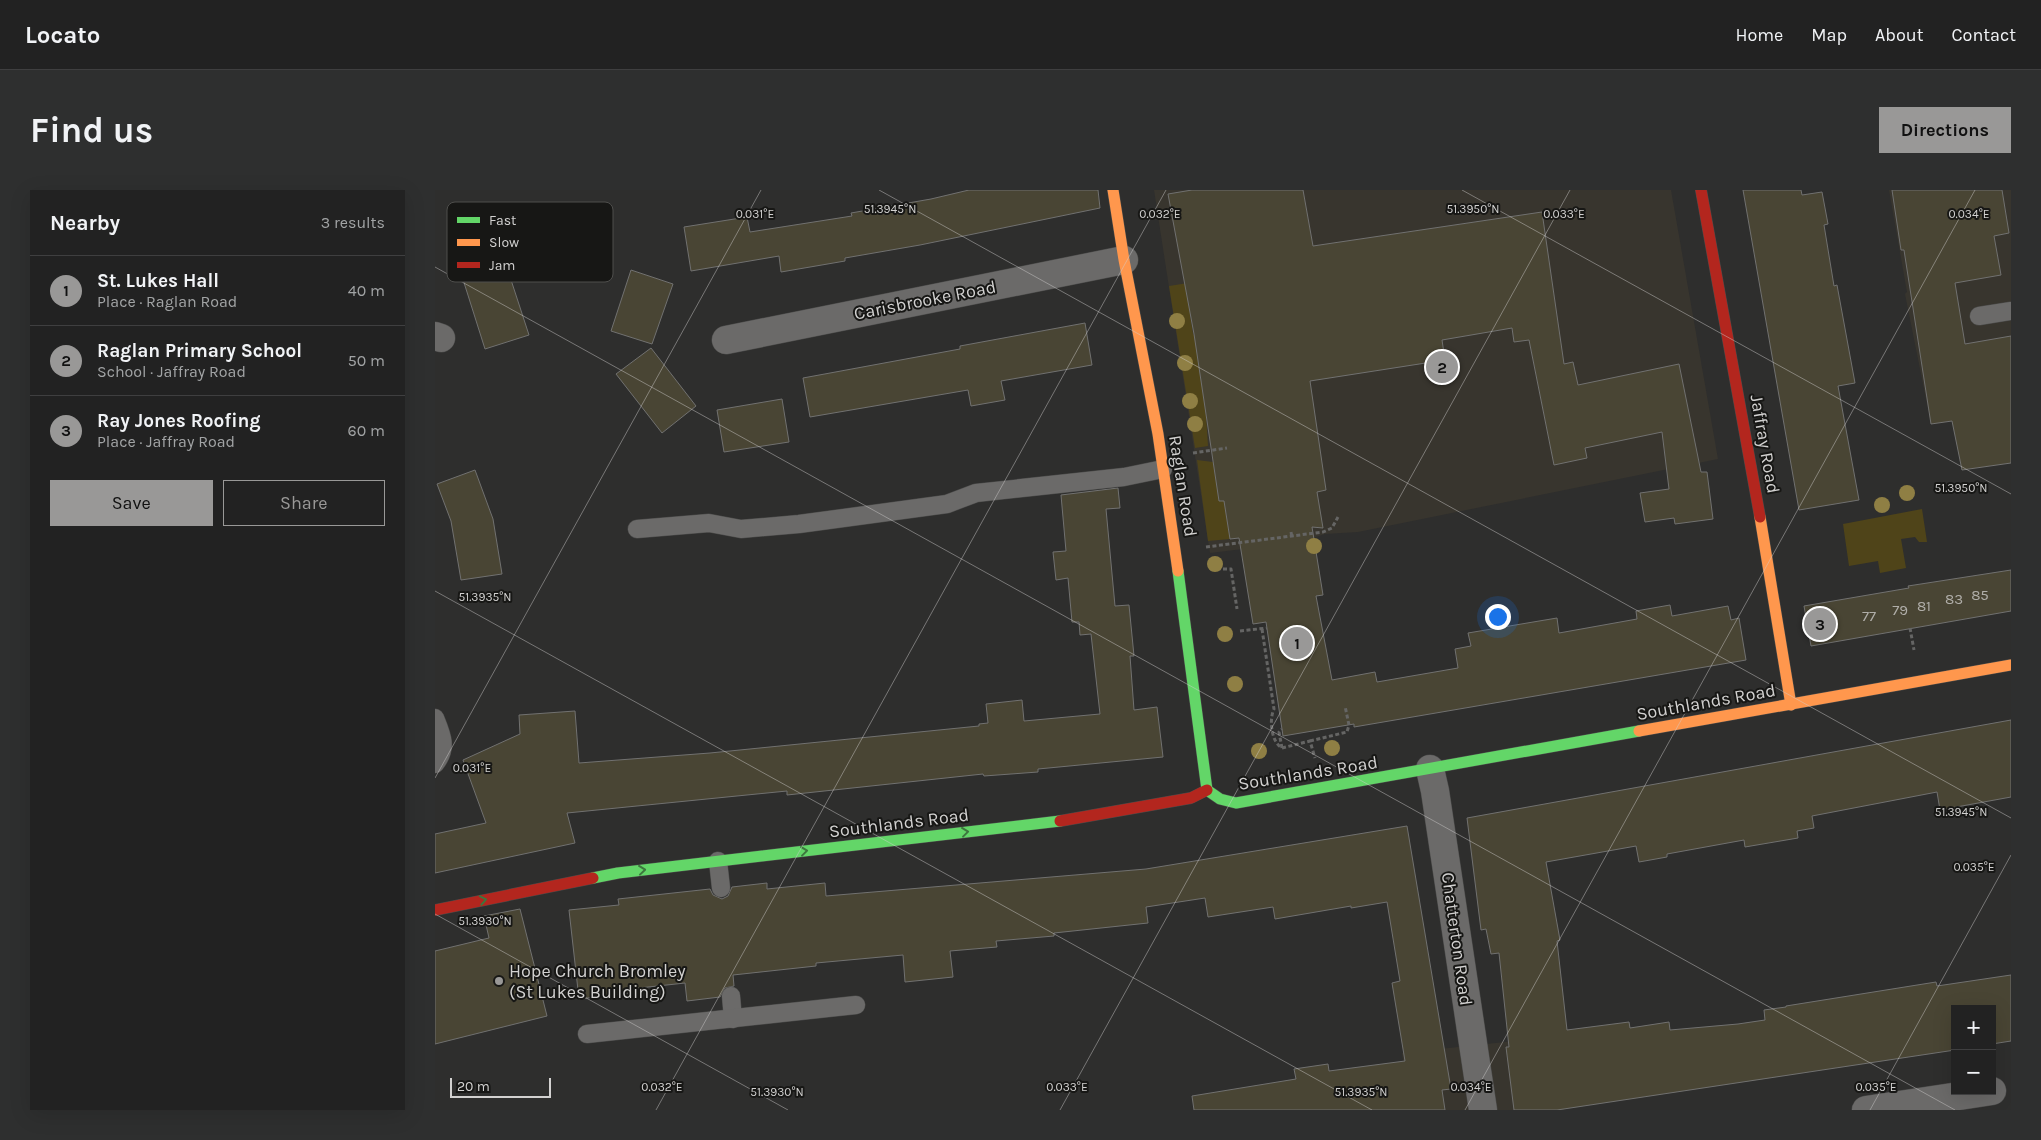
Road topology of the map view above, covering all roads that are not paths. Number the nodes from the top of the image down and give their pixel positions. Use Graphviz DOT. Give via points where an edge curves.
graph roads {
  1 [pos="1113,190"];
  2 [pos="1701,190"];
  3 [pos="1124,260"];
  4 [pos="2011,311"];
  5 [pos="1979,316"];
  6 [pos="726,340"];
  7 [pos="1163,469"];
  8 [pos="637,529"];
  9 [pos="2011,665"];
  10 [pos="1791,705"];
  11 [pos="435,718"];
  12 [pos="435,764"];
  13 [pos="1430,769"];
  14 [pos="1207,790"];
  15 [pos="718,862"];
  16 [pos="721,888"];
  17 [pos="435,910"];
  18 [pos="731,996"];
  19 [pos="856,1005"];
  20 [pos="733,1018"];
  21 [pos="587,1034"];
  22 [pos="2011,1088"];
  23 [pos="1996,1090"];
  24 [pos="1965,1095"];
  25 [pos="1483,1110"];
  26 [pos="1866,1110"];
  1 -- 3 [label="street, Raglan Road"];
  2 -- 10 [label="street, Jaffray Road" via="1769,563"];
  3 -- 6 [label="street, Carisbrooke Road"];
  3 -- 7 [label="street, Raglan Road"];
  4 -- 5 [label="lane"];
  7 -- 8 [label="lane" via="1124,477 976,493 947,504 799,524 741,529 709,523"];
  7 -- 14 [label="street, Raglan Road"];
  9 -- 10 [label="street, Southlands Road"];
  10 -- 13 [label="street, Southlands Road"];
  11 -- 12 [label="lane" via="444,738 443,749"];
  13 -- 14 [label="street, Southlands Road" via="1236,803 1225,802"];
  13 -- 25 [label="street, Chatterton Road"];
  15 -- 14 [label="street, Southlands Road, one-way" via="1085,818 1191,798"];
  15 -- 16 [label="lane"];
  17 -- 15 [label="street, Southlands Road, one-way" via="618,873"];
  18 -- 20 [label="lane"];
  19 -- 20 [label="lane"];
  20 -- 21 [label="lane"];
  22 -- 23 [label="street"];
  24 -- 26 [label="street"];
}
